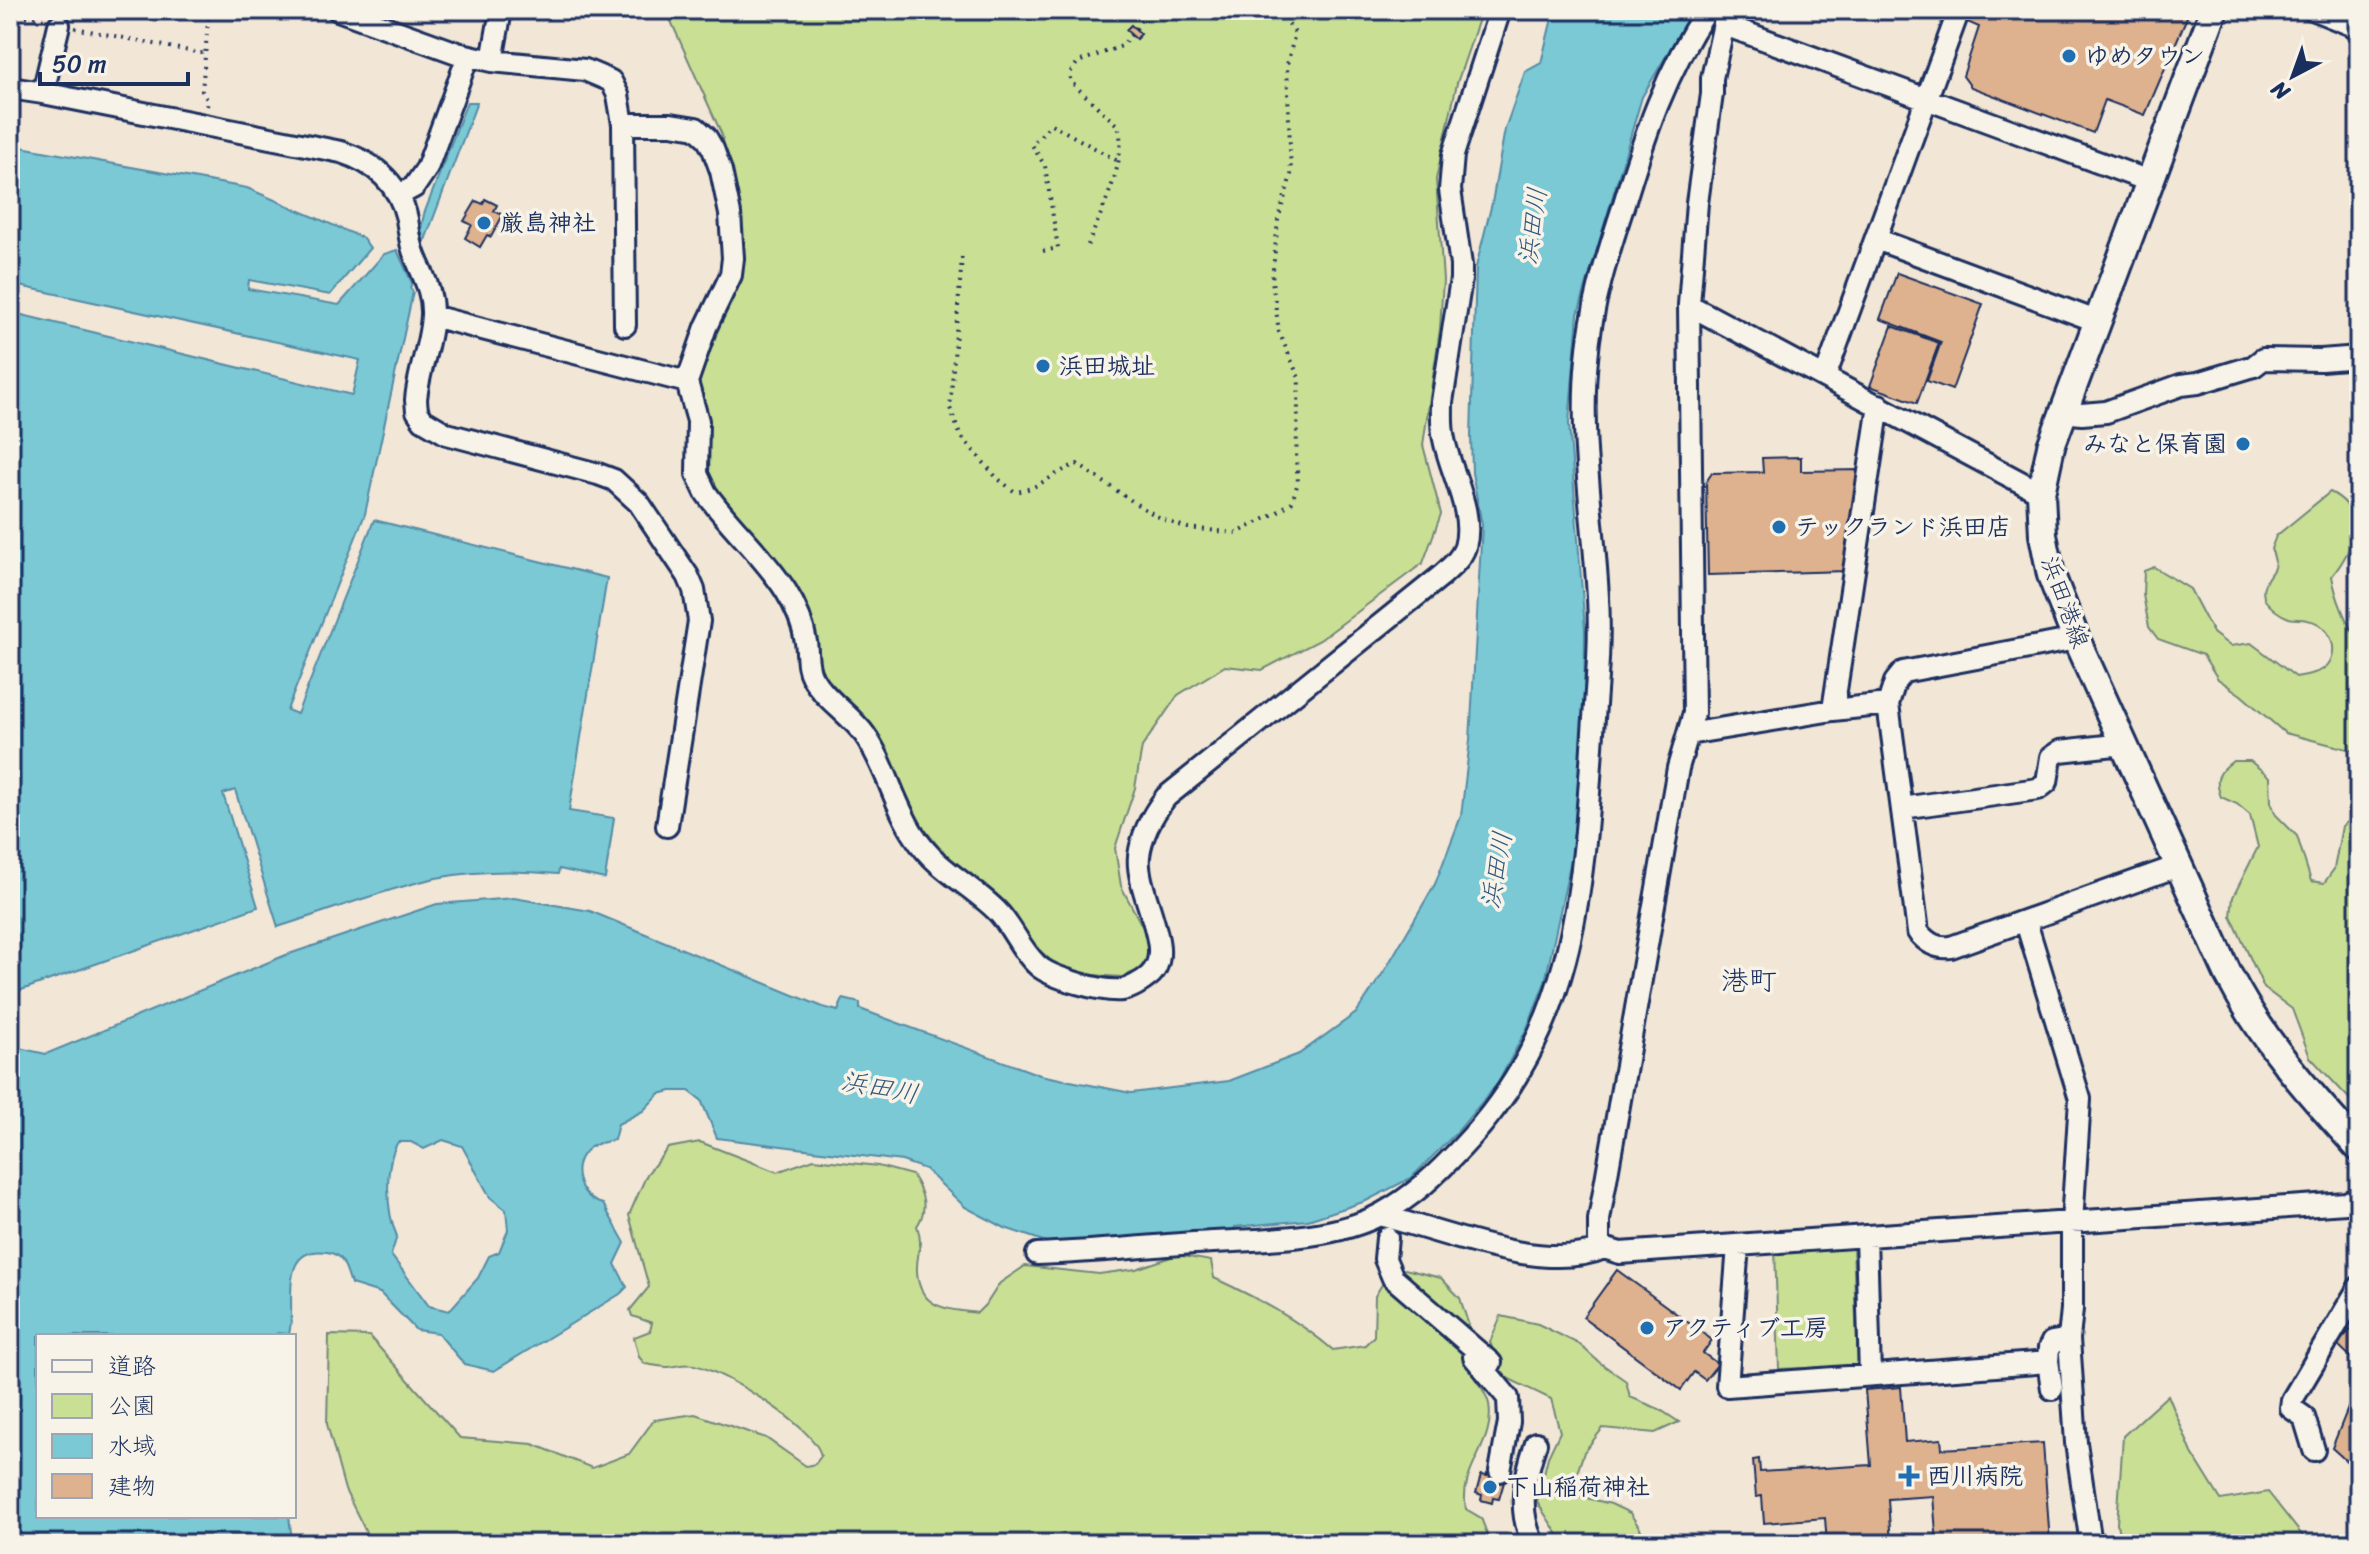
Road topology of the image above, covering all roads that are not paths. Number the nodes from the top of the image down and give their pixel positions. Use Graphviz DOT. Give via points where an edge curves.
graph roads {
  1 [pos="338,10"];
  2 [pos="501,10"];
  3 [pos="1500,10"];
  4 [pos="1707,10"];
  5 [pos="1959,10"];
  6 [pos="2214,10"];
  7 [pos="2314,10"];
  8 [pos="1726,17"];
  9 [pos="59,25"];
  10 [pos="2359,28"];
  11 [pos="468,56"];
  12 [pos="492,61"];
  13 [pos="10,88"];
  14 [pos="43,93"];
  15 [pos="1927,98"];
  16 [pos="623,124"];
  17 [pos="2149,181"];
  18 [pos="399,195"];
  19 [pos="1876,239"];
  20 [pos="1689,305"];
  21 [pos="432,316"];
  22 [pos="2099,322"];
  23 [pos="625,325"];
  24 [pos="2359,357"];
  25 [pos="1825,377"];
  26 [pos="687,382"];
  27 [pos="1879,405"];
  28 [pos="2063,412"];
  29 [pos="2041,493"];
  30 [pos="2076,639"];
  31 [pos="1888,704"];
  32 [pos="1833,710"];
  33 [pos="1688,734"];
  34 [pos="2124,744"];
  35 [pos="1902,808"];
  36 [pos="667,826"];
  37 [pos="2178,866"];
  38 [pos="2026,922"];
  39 [pos="2359,1148"];
  40 [pos="2359,1197"];
  41 [pos="1379,1215"];
  42 [pos="2072,1223"];
  43 [pos="1866,1236"];
  44 [pos="1387,1238"];
  45 [pos="1738,1246"];
  46 [pos="1604,1248"];
  47 [pos="1037,1254"];
  48 [pos="2359,1287"];
  49 [pos="2069,1339"];
  50 [pos="1468,1346"];
  51 [pos="2048,1361"];
  52 [pos="1491,1363"];
  53 [pos="1870,1376"];
  54 [pos="2052,1389"];
  55 [pos="1536,1443"];
  56 [pos="2314,1450"];
  57 [pos="1500,1471"];
  58 [pos="1534,1544"];
  59 [pos="2091,1544"];
  1 -- 11 [label="street"];
  2 -- 12 [label="street"];
  3 -- 26 [label="street" via="1459,132 1450,190 1461,279 1442,420 1464,513 1464,550 1441,576 1166,797 1152,814 1139,858 1140,882 1161,953 1150,975 1138,983 1122,990 1103,988 1047,972 998,912 917,841 865,734 812,678 799,615 786,590 706,493 697,474 698,421"];
  4 -- 41 [label="street" via="1661,90 1613,237 1589,336 1584,402 1599,633 1584,868 1563,970 1541,1031 1494,1110 1420,1190"];
  5 -- 15 [label="street"];
  6 -- 17 [label="main road, 浜田港線"];
  7 -- 10 [label="street"];
  8 -- 15 [label="street"];
  8 -- 20 [label="street" via="1712,78"];
  9 -- 14 [label="street"];
  11 -- 12 [label="street"];
  11 -- 18 [label="street" via="427,168 414,187"];
  12 -- 16 [label="street" via="598,74 611,81 618,95"];
  13 -- 14 [label="street"];
  14 -- 18 [label="street" via="355,157 384,175"];
  15 -- 17 [label="street"];
  15 -- 19 [label="street"];
  16 -- 23 [label="street"];
  16 -- 26 [label="street" via="696,128 713,149 721,171 730,214 731,275"];
  17 -- 22 [label="main road, 浜田港線"];
  18 -- 21 [label="street" via="414,255 429,285"];
  19 -- 22 [label="street"];
  19 -- 25 [label="street"];
  20 -- 25 [label="street"];
  20 -- 33 [label="street" via="1694,713"];
  21 -- 26 [label="street"];
  21 -- 36 [label="street" via="417,388 417,411 423,420 447,434 614,480 639,503 694,590 699,621"];
  22 -- 28 [label="main road, 浜田港線"];
  24 -- 28 [label="street" via="2263,359 2106,412"];
  25 -- 27 [label="street"];
  27 -- 29 [label="street"];
  27 -- 32 [label="street"];
  28 -- 29 [label="main road, 浜田港線"];
  29 -- 30 [label="main road, 浜田港線" via="2051,575"];
  30 -- 31 [label="street" via="1903,672"];
  30 -- 34 [label="main road, 浜田港線"];
  31 -- 32 [label="street"];
  31 -- 35 [label="street"];
  32 -- 33 [label="street"];
  33 -- 46 [label="street" via="1616,1110 1599,1220"];
  34 -- 35 [label="street" via="2060,751 2051,757 2047,782 2038,789"];
  34 -- 37 [label="main road, 浜田港線"];
  35 -- 38 [label="street" via="1918,932 1924,939 1951,947"];
  37 -- 38 [label="street"];
  37 -- 39 [label="main road, 浜田港線" via="2257,1025 2291,1073"];
  38 -- 42 [label="street" via="2080,1099"];
  40 -- 42 [label="street" via="2346,1203"];
  41 -- 46 [label="street" via="1527,1254 1585,1256"];
  41 -- 47 [label="street" via="1286,1237"];
  42 -- 43 [label="street"];
  42 -- 49 [label="street"];
  43 -- 45 [label="street"];
  43 -- 53 [label="street"];
  44 -- 50 [label="street" via="1385,1259 1393,1278"];
  45 -- 46 [label="street" via="1620,1253"];
  45 -- 53 [label="street" via="1727,1386"];
  48 -- 56 [label="street" via="2292,1400 2291,1408 2304,1417"];
  49 -- 51 [label="street" via="2050,1344"];
  49 -- 59 [label="street" via="2076,1443"];
  50 -- 52 [label="street"];
  50 -- 57 [label="street" via="1508,1398"];
  51 -- 53 [label="street"];
  51 -- 54 [label="street"];
  55 -- 58 [label="street" via="1524,1480 1524,1513"];
}
